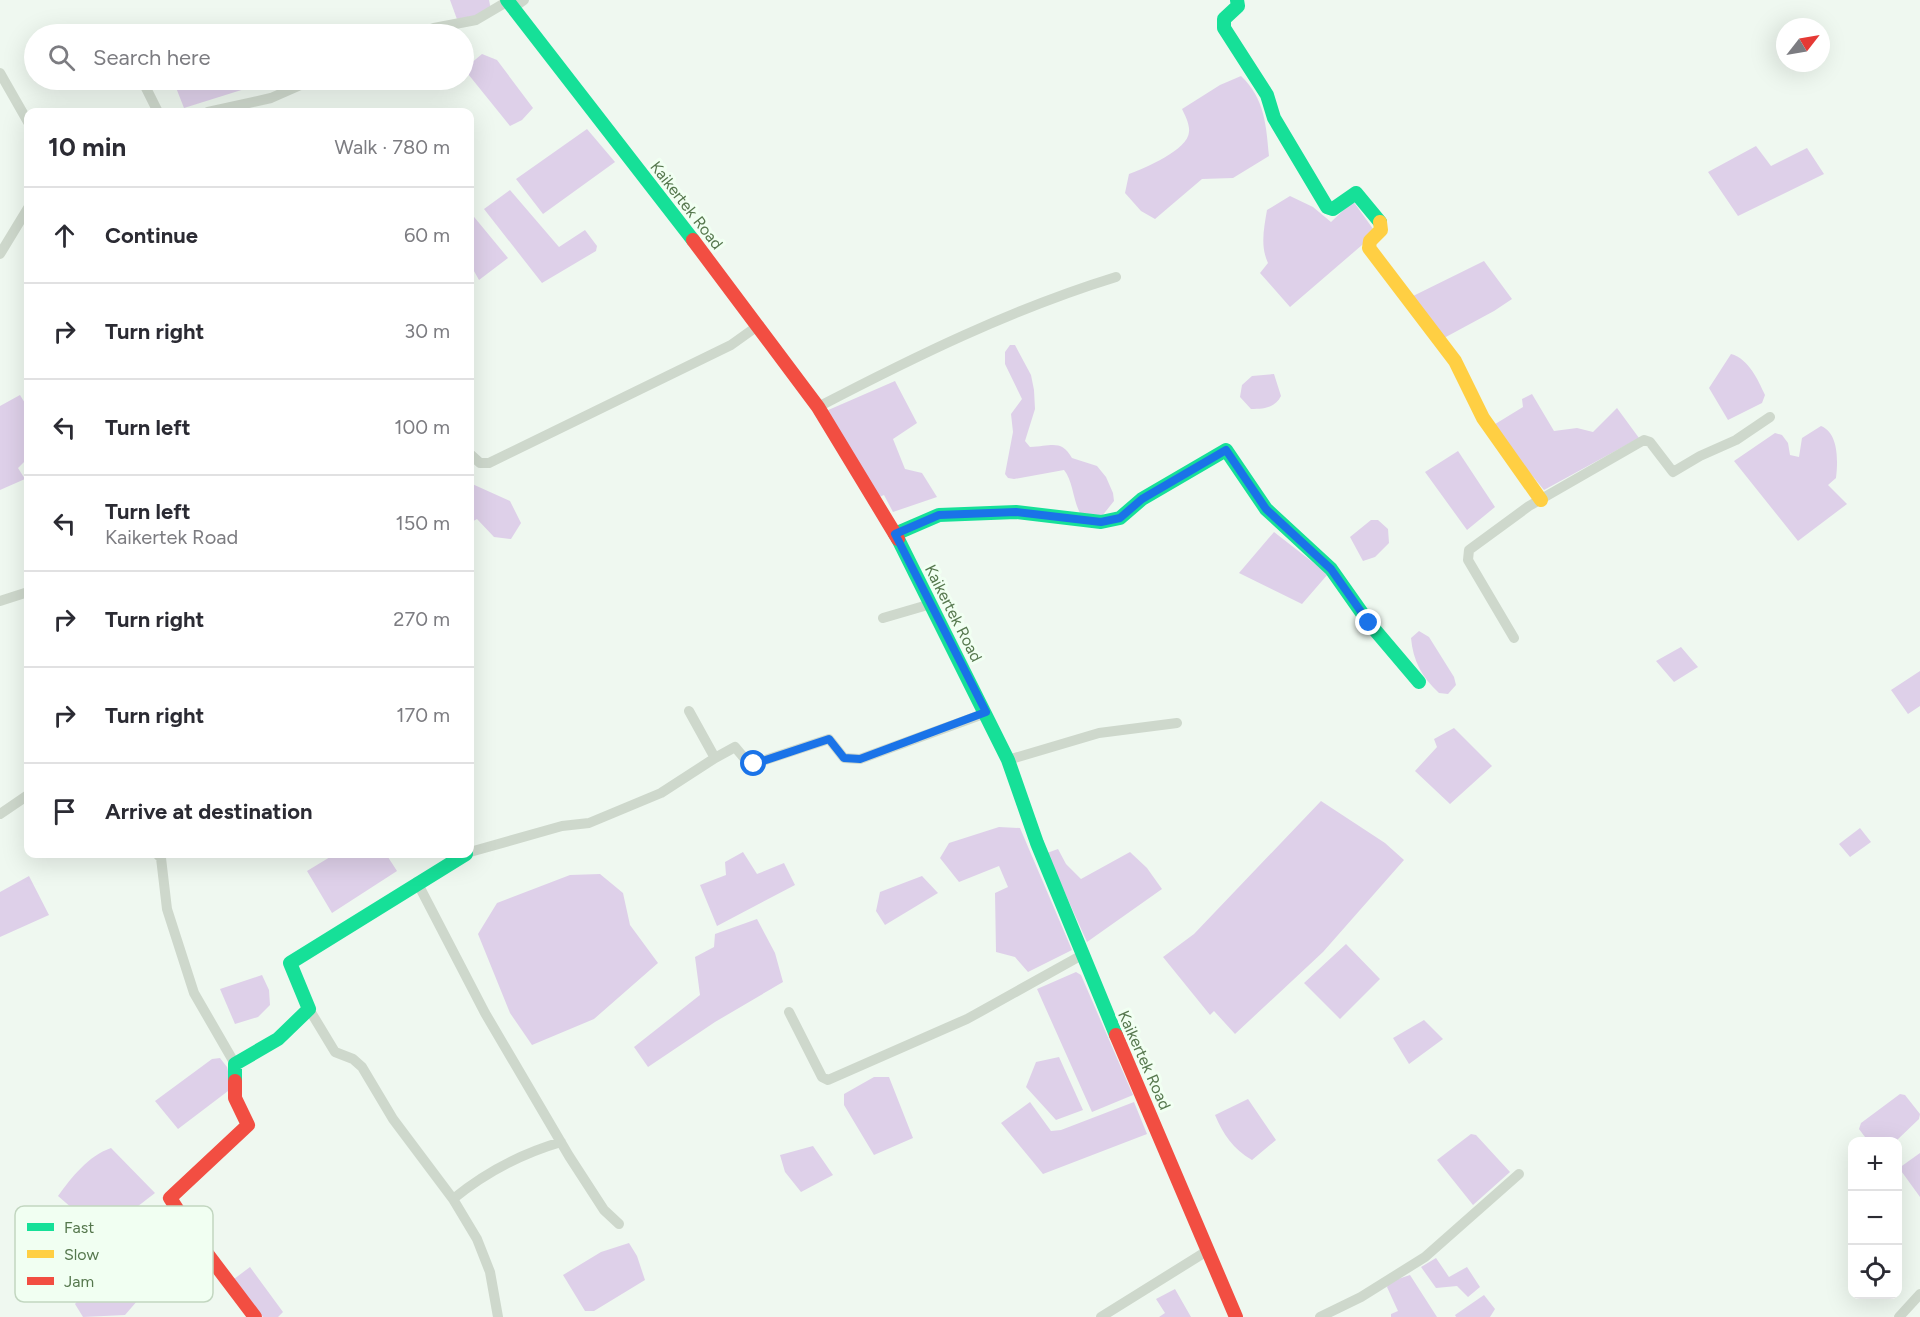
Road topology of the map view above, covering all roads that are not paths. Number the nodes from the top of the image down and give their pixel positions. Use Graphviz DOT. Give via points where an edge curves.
graph roads {
  1 [pos="1238,0"];
  2 [pos="513,2"];
  3 [pos="455,24"];
  4 [pos="0,73"];
  5 [pos="147,90"];
  6 [pos="289,90"];
  7 [pos="156,108"];
  8 [pos="226,108"];
  9 [pos="24,115"];
  10 [pos="24,215"];
  11 [pos="0,254"];
  12 [pos="1116,277"];
  13 [pos="759,325"];
  14 [pos="818,407"];
  15 [pos="1770,417"];
  16 [pos="474,458"];
  17 [pos="1541,500"];
  18 [pos="895,534"];
  19 [pos="24,593"];
  20 [pos="0,601"];
  21 [pos="931,604"];
  22 [pos="883,618"];
  23 [pos="1514,638"];
  24 [pos="1419,682"];
  25 [pos="689,711"];
  26 [pos="986,712"];
  27 [pos="1177,723"];
  28 [pos="715,758"];
  29 [pos="1008,760"];
  30 [pos="24,798"];
  31 [pos="0,814"];
  32 [pos="474,851"];
  33 [pos="161,858"];
  34 [pos="456,858"];
  35 [pos="417,882"];
  36 [pos="1082,955"];
  37 [pos="309,1009"];
  38 [pos="789,1012"];
  39 [pos="235,1064"];
  40 [pos="561,1142"];
  41 [pos="1519,1174"];
  42 [pos="453,1198"];
  43 [pos="175,1206"];
  44 [pos="619,1224"];
  45 [pos="1208,1251"];
  46 [pos="213,1262"];
  47 [pos="1920,1294"];
  48 [pos="255,1317"];
  49 [pos="498,1317"];
  50 [pos="1101,1317"];
  51 [pos="1236,1317"];
  52 [pos="1320,1317"];
  53 [pos="1899,1317"];
  1 -- 17 [label="street" via="1238,6 1224,19 1224,28 1267,95 1274,118 1327,207 1333,209 1356,193 1382,225 1369,248 1455,361 1483,418"];
  2 -- 3 [label="street" via="476,20"];
  2 -- 13 [label="street, Kaikertek Road"];
  4 -- 9 [label="street"];
  5 -- 7 [label="street"];
  6 -- 8 [label="street"];
  10 -- 11 [label="street"];
  12 -- 14 [label="street" via="950,340"];
  13 -- 14 [label="street, Kaikertek Road"];
  13 -- 16 [label="street" via="731,345 489,463 480,463"];
  14 -- 18 [label="street, Kaikertek Road"];
  15 -- 17 [label="street" via="1736,440 1673,472 1650,442 1644,440"];
  17 -- 23 [label="street" via="1485,536 1467,554"];
  18 -- 21 [label="street, Kaikertek Road"];
  18 -- 24 [label="street" via="939,515 1016,512 1101,522 1120,518 1142,499 1226,450 1266,509 1331,569 1358,610"];
  19 -- 20 [label="street"];
  21 -- 22 [label="street"];
  21 -- 26 [label="street, Kaikertek Road"];
  25 -- 28 [label="street"];
  26 -- 28 [label="street" via="860,759 844,758 829,739 750,765 735,747"];
  26 -- 29 [label="street, Kaikertek Road"];
  27 -- 29 [label="street" via="1100,733"];
  28 -- 32 [label="street" via="661,793 589,824 561,826"];
  29 -- 36 [label="street, Kaikertek Road"];
  30 -- 31 [label="street"];
  33 -- 39 [label="street" via="167,909 194,993"];
  34 -- 35 [label="street"];
  35 -- 37 [label="street" via="290,963"];
  35 -- 40 [label="street" via="485,1013"];
  36 -- 38 [label="street" via="967,1019 828,1080 822,1077"];
  36 -- 45 [label="street, Kaikertek Road"];
  37 -- 39 [label="street" via="278,1039"];
  37 -- 42 [label="street" via="334,1052 362,1067 393,1119"];
  39 -- 43 [label="street" via="235,1098 248,1125 170,1198"];
  40 -- 42 [label="street" via="528,1152 481,1176"];
  40 -- 44 [label="street" via="604,1210"];
  41 -- 52 [label="street" via="1425,1257"];
  42 -- 49 [label="street" via="477,1239 490,1272"];
  45 -- 50 [label="street"];
  45 -- 51 [label="street, Kaikertek Road"];
  46 -- 48 [label="street"];
  47 -- 53 [label="street"];
}
